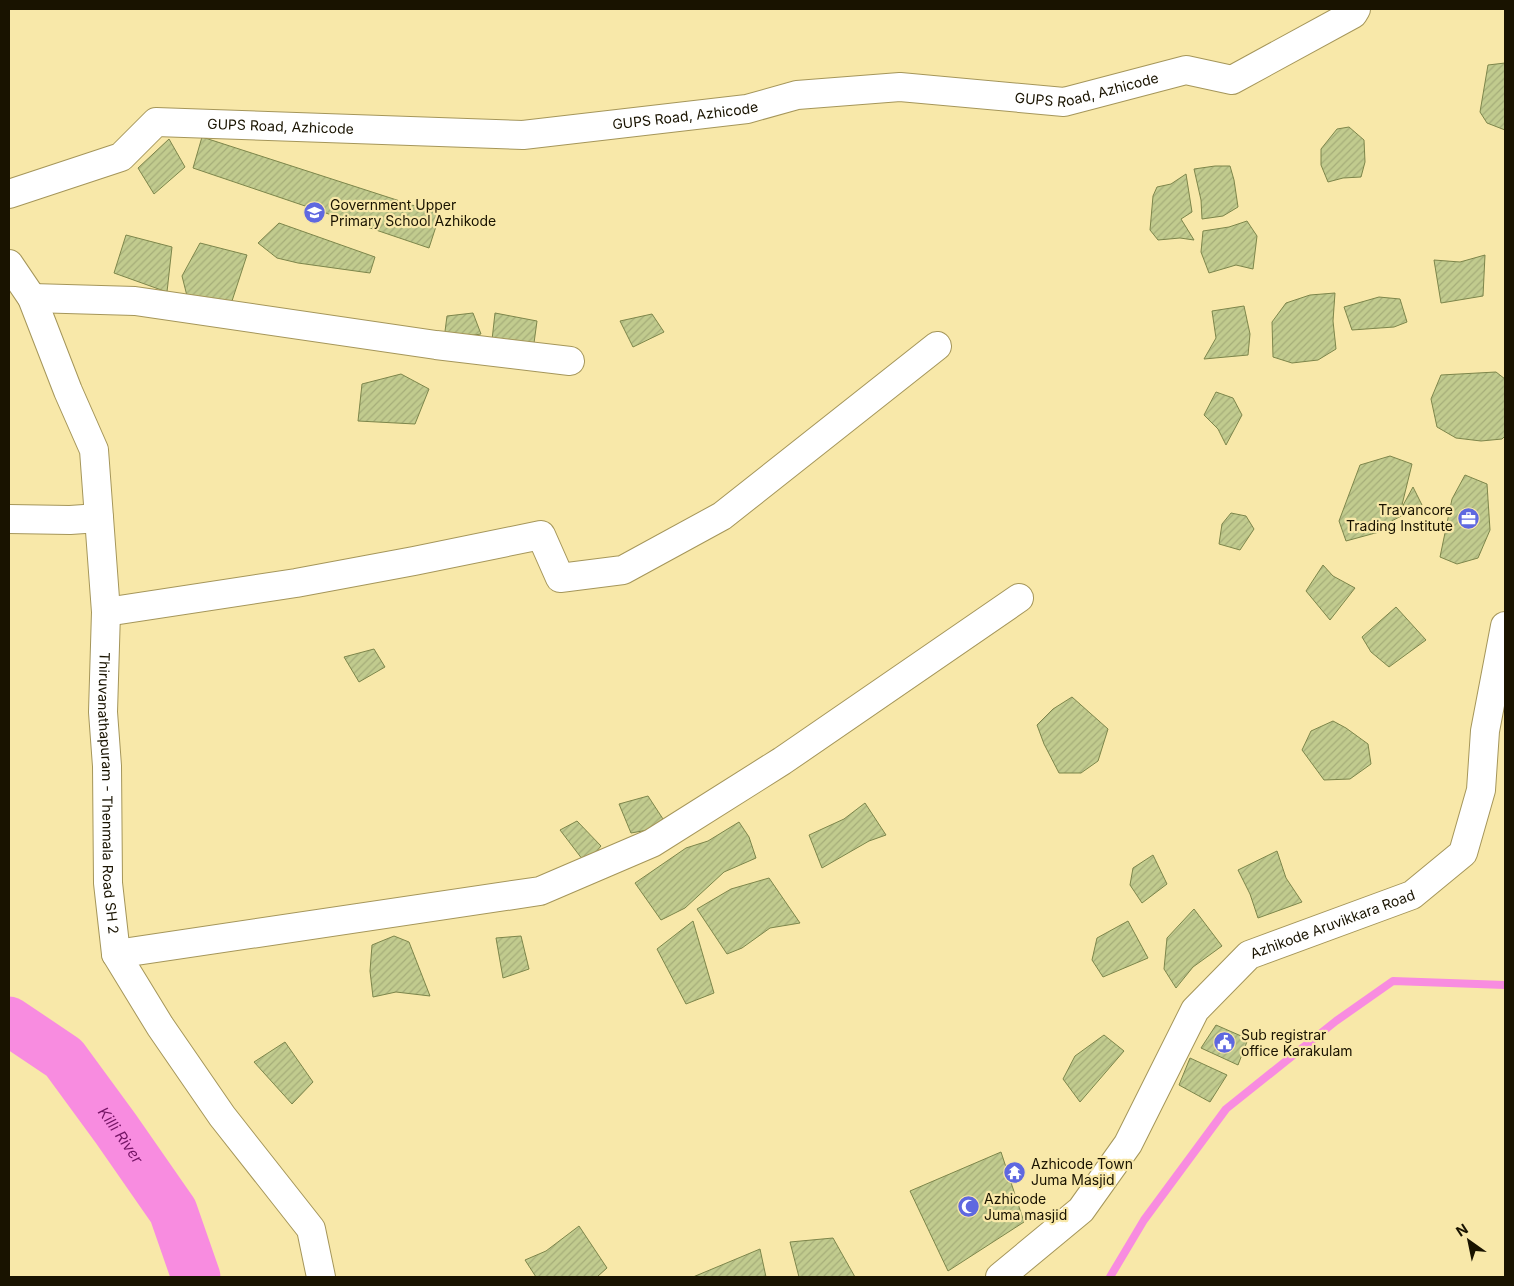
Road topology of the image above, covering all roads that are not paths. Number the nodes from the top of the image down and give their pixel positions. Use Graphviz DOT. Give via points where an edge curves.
graph roads {
  1 [pos="1356,9"];
  2 [pos="9,194"];
  3 [pos="9,264"];
  4 [pos="32,298"];
  5 [pos="937,346"];
  6 [pos="570,361"];
  7 [pos="99,518"];
  8 [pos="9,520"];
  9 [pos="1019,598"];
  10 [pos="106,612"];
  11 [pos="1505,626"];
  12 [pos="116,954"];
  13 [pos="321,1277"];
  14 [pos="1000,1277"];
  1 -- 2 [label="street, GUPS Road, Azhicode" via="1353,14 1232,80 1186,70 1064,102 900,87 797,95 747,109 524,136 156,122 121,157"];
  3 -- 4 [label="street, Thiruvanathapuram - Thenmala Road SH 2"];
  4 -- 6 [label="street" via="135,301"];
  4 -- 7 [label="street, Thiruvanathapuram - Thenmala Road SH 2" via="94,450"];
  5 -- 10 [label="street" via="722,516 623,570 560,578 541,535 296,582"];
  7 -- 8 [label="street"];
  7 -- 10 [label="street, Thiruvanathapuram - Thenmala Road SH 2"];
  9 -- 12 [label="street" via="782,761 652,843 540,891"];
  10 -- 12 [label="street, Thiruvanathapuram - Thenmala Road SH 2" via="103,712 108,883"];
  11 -- 14 [label="street, Azhikode Aruvikkara Road" via="1485,731 1481,790 1463,853 1412,895 1249,955 1196,1010 1128,1144 1081,1210"];
  12 -- 13 [label="street, Thiruvanathapuram - Thenmala Road SH 2" via="160,1026 222,1116 311,1229"];
}
